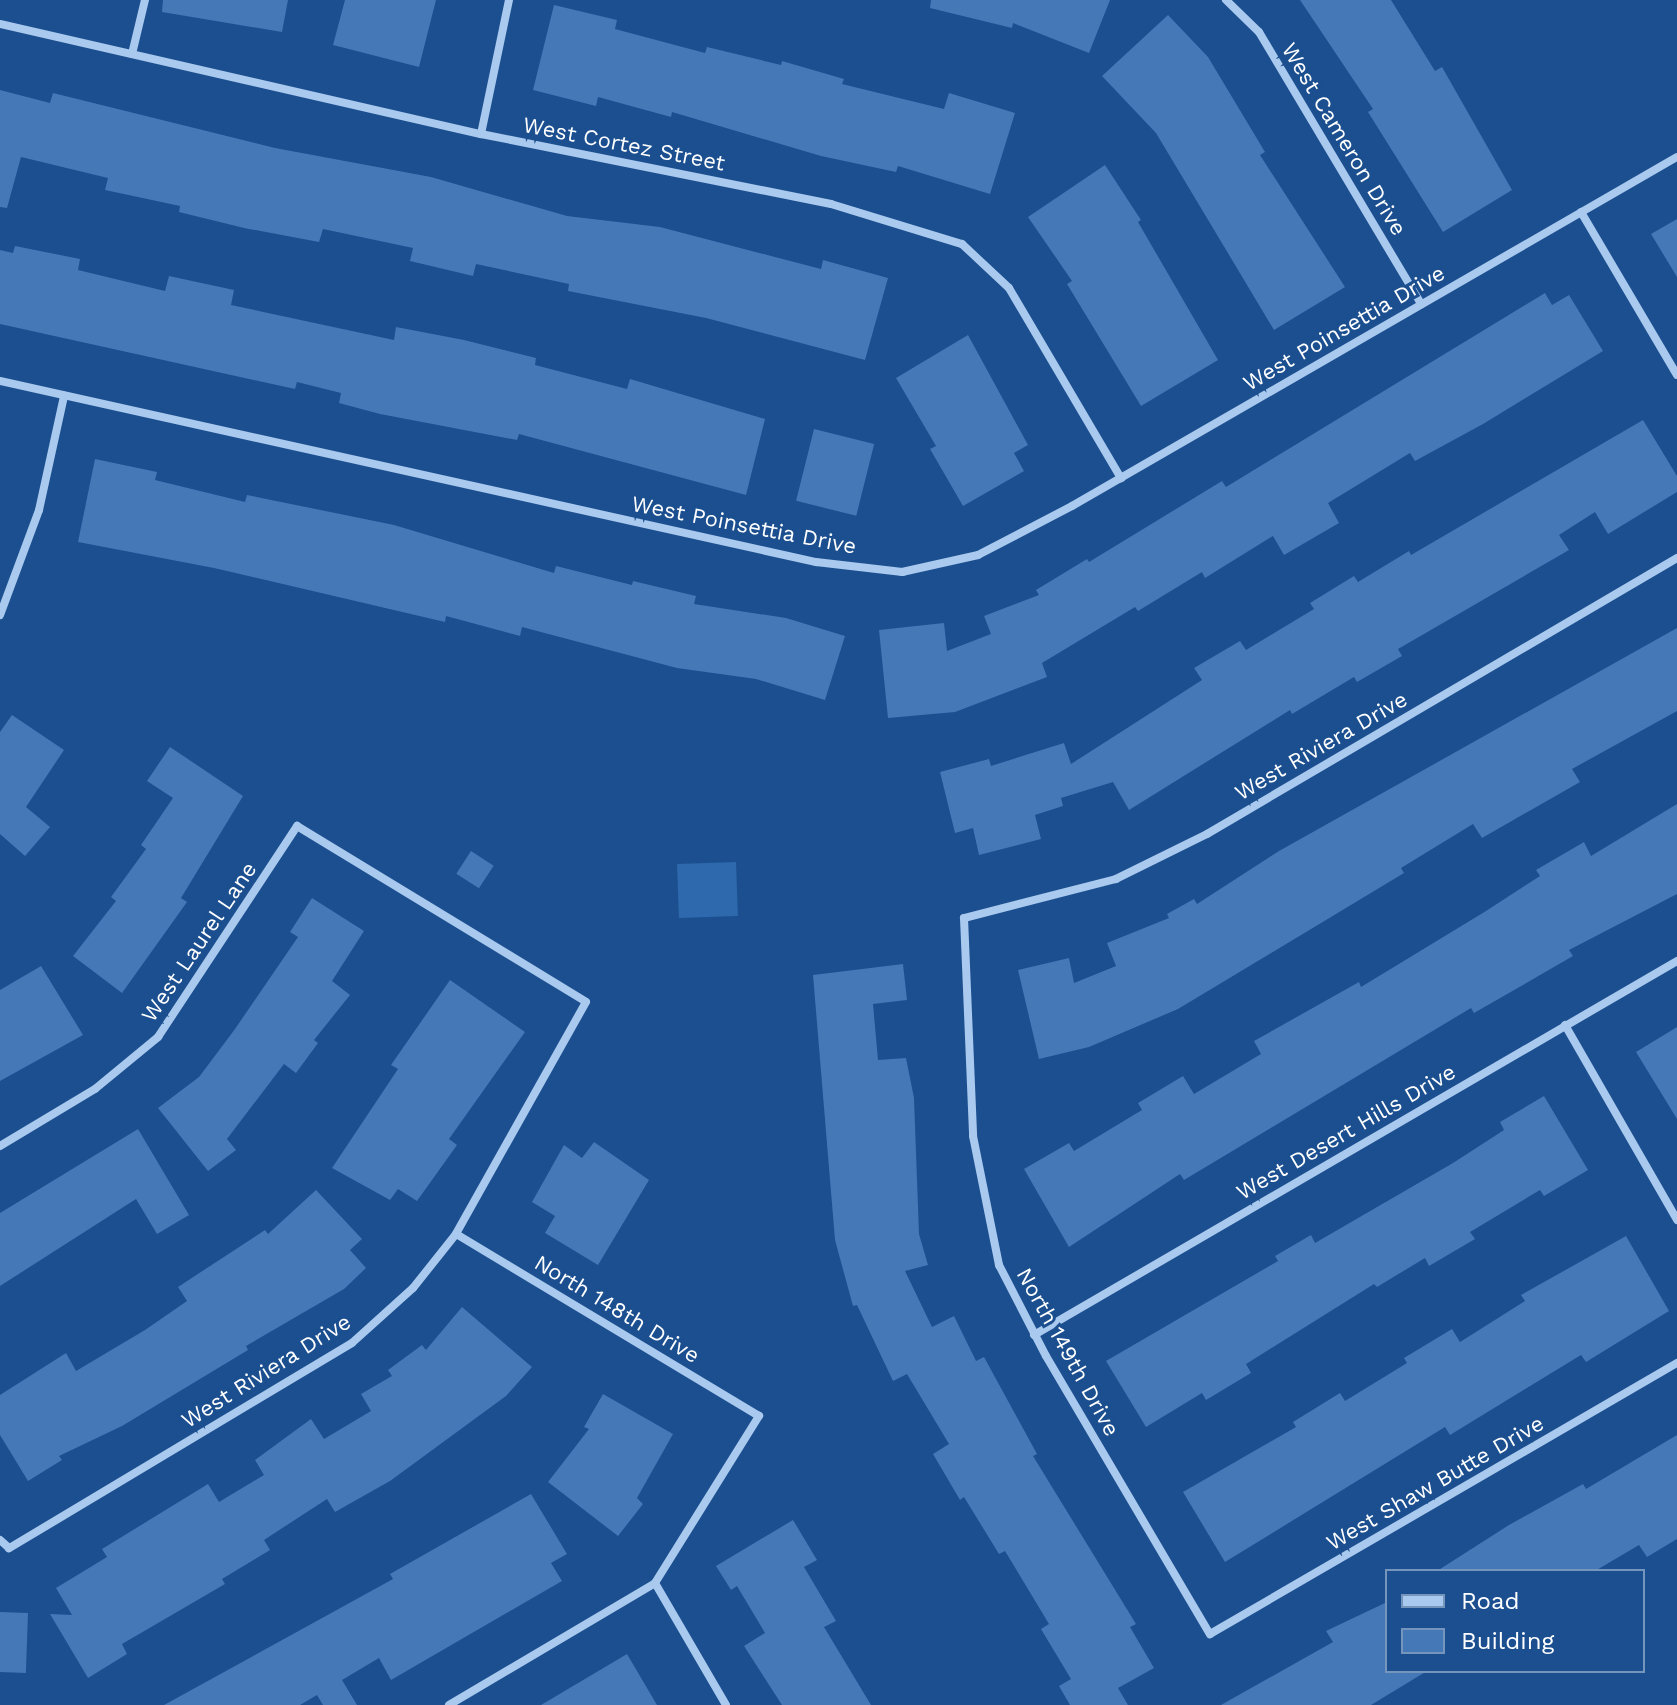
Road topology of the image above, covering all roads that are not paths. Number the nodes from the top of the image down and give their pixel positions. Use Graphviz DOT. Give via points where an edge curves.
graph roads {
  1 [pos="145,0"];
  2 [pos="509,0"];
  3 [pos="1226,0"];
  4 [pos="0,24"];
  5 [pos="132,54"];
  6 [pos="481,134"];
  7 [pos="1677,157"];
  8 [pos="1581,212"];
  9 [pos="1421,304"];
  10 [pos="1677,375"];
  11 [pos="0,381"];
  12 [pos="64,396"];
  13 [pos="1121,478"];
  14 [pos="1677,558"];
  15 [pos="0,615"];
  16 [pos="297,826"];
  17 [pos="964,918"];
  18 [pos="1677,961"];
  19 [pos="1565,1025"];
  20 [pos="0,1146"];
  21 [pos="1677,1220"];
  22 [pos="456,1234"];
  23 [pos="1034,1335"];
  24 [pos="1677,1363"];
  25 [pos="0,1540"];
  26 [pos="655,1583"];
  27 [pos="1210,1634"];
  28 [pos="449,1705"];
  29 [pos="726,1705"];
  1 -- 5 [label="street"];
  2 -- 6 [label="street"];
  3 -- 9 [label="street, West Cameron Drive" via="1259,32"];
  4 -- 5 [label="street, West Cortez Street"];
  5 -- 6 [label="street, West Cortez Street"];
  6 -- 13 [label="street, West Cortez Street" via="831,204 962,244 1009,288"];
  7 -- 8 [label="street, West Poinsettia Drive"];
  8 -- 9 [label="street, West Poinsettia Drive"];
  8 -- 10 [label="street"];
  9 -- 13 [label="street, West Poinsettia Drive"];
  11 -- 12 [label="street, West Poinsettia Drive"];
  12 -- 13 [label="street, West Poinsettia Drive" via="816,562 902,572 978,555"];
  12 -- 15 [label="street" via="39,510"];
  14 -- 17 [label="street, West Riviera Drive" via="1194,841 1116,879"];
  16 -- 20 [label="street, West Laurel Lane" via="158,1037 95,1089"];
  16 -- 22 [label="street, West Riviera Drive" via="586,1002"];
  17 -- 23 [label="street, North 149th Drive" via="973,1136 986,1217 999,1265"];
  18 -- 19 [label="street, West Desert Hills Drive"];
  19 -- 21 [label="street"];
  19 -- 23 [label="street, West Desert Hills Drive"];
  22 -- 25 [label="street, West Riviera Drive" via="413,1288 352,1343 9,1548"];
  22 -- 26 [label="street, North 148th Drive" via="759,1416"];
  23 -- 27 [label="street, North 149th Drive"];
  24 -- 27 [label="street, West Shaw Butte Drive"];
  26 -- 28 [label="street"];
  26 -- 29 [label="street"];
}
